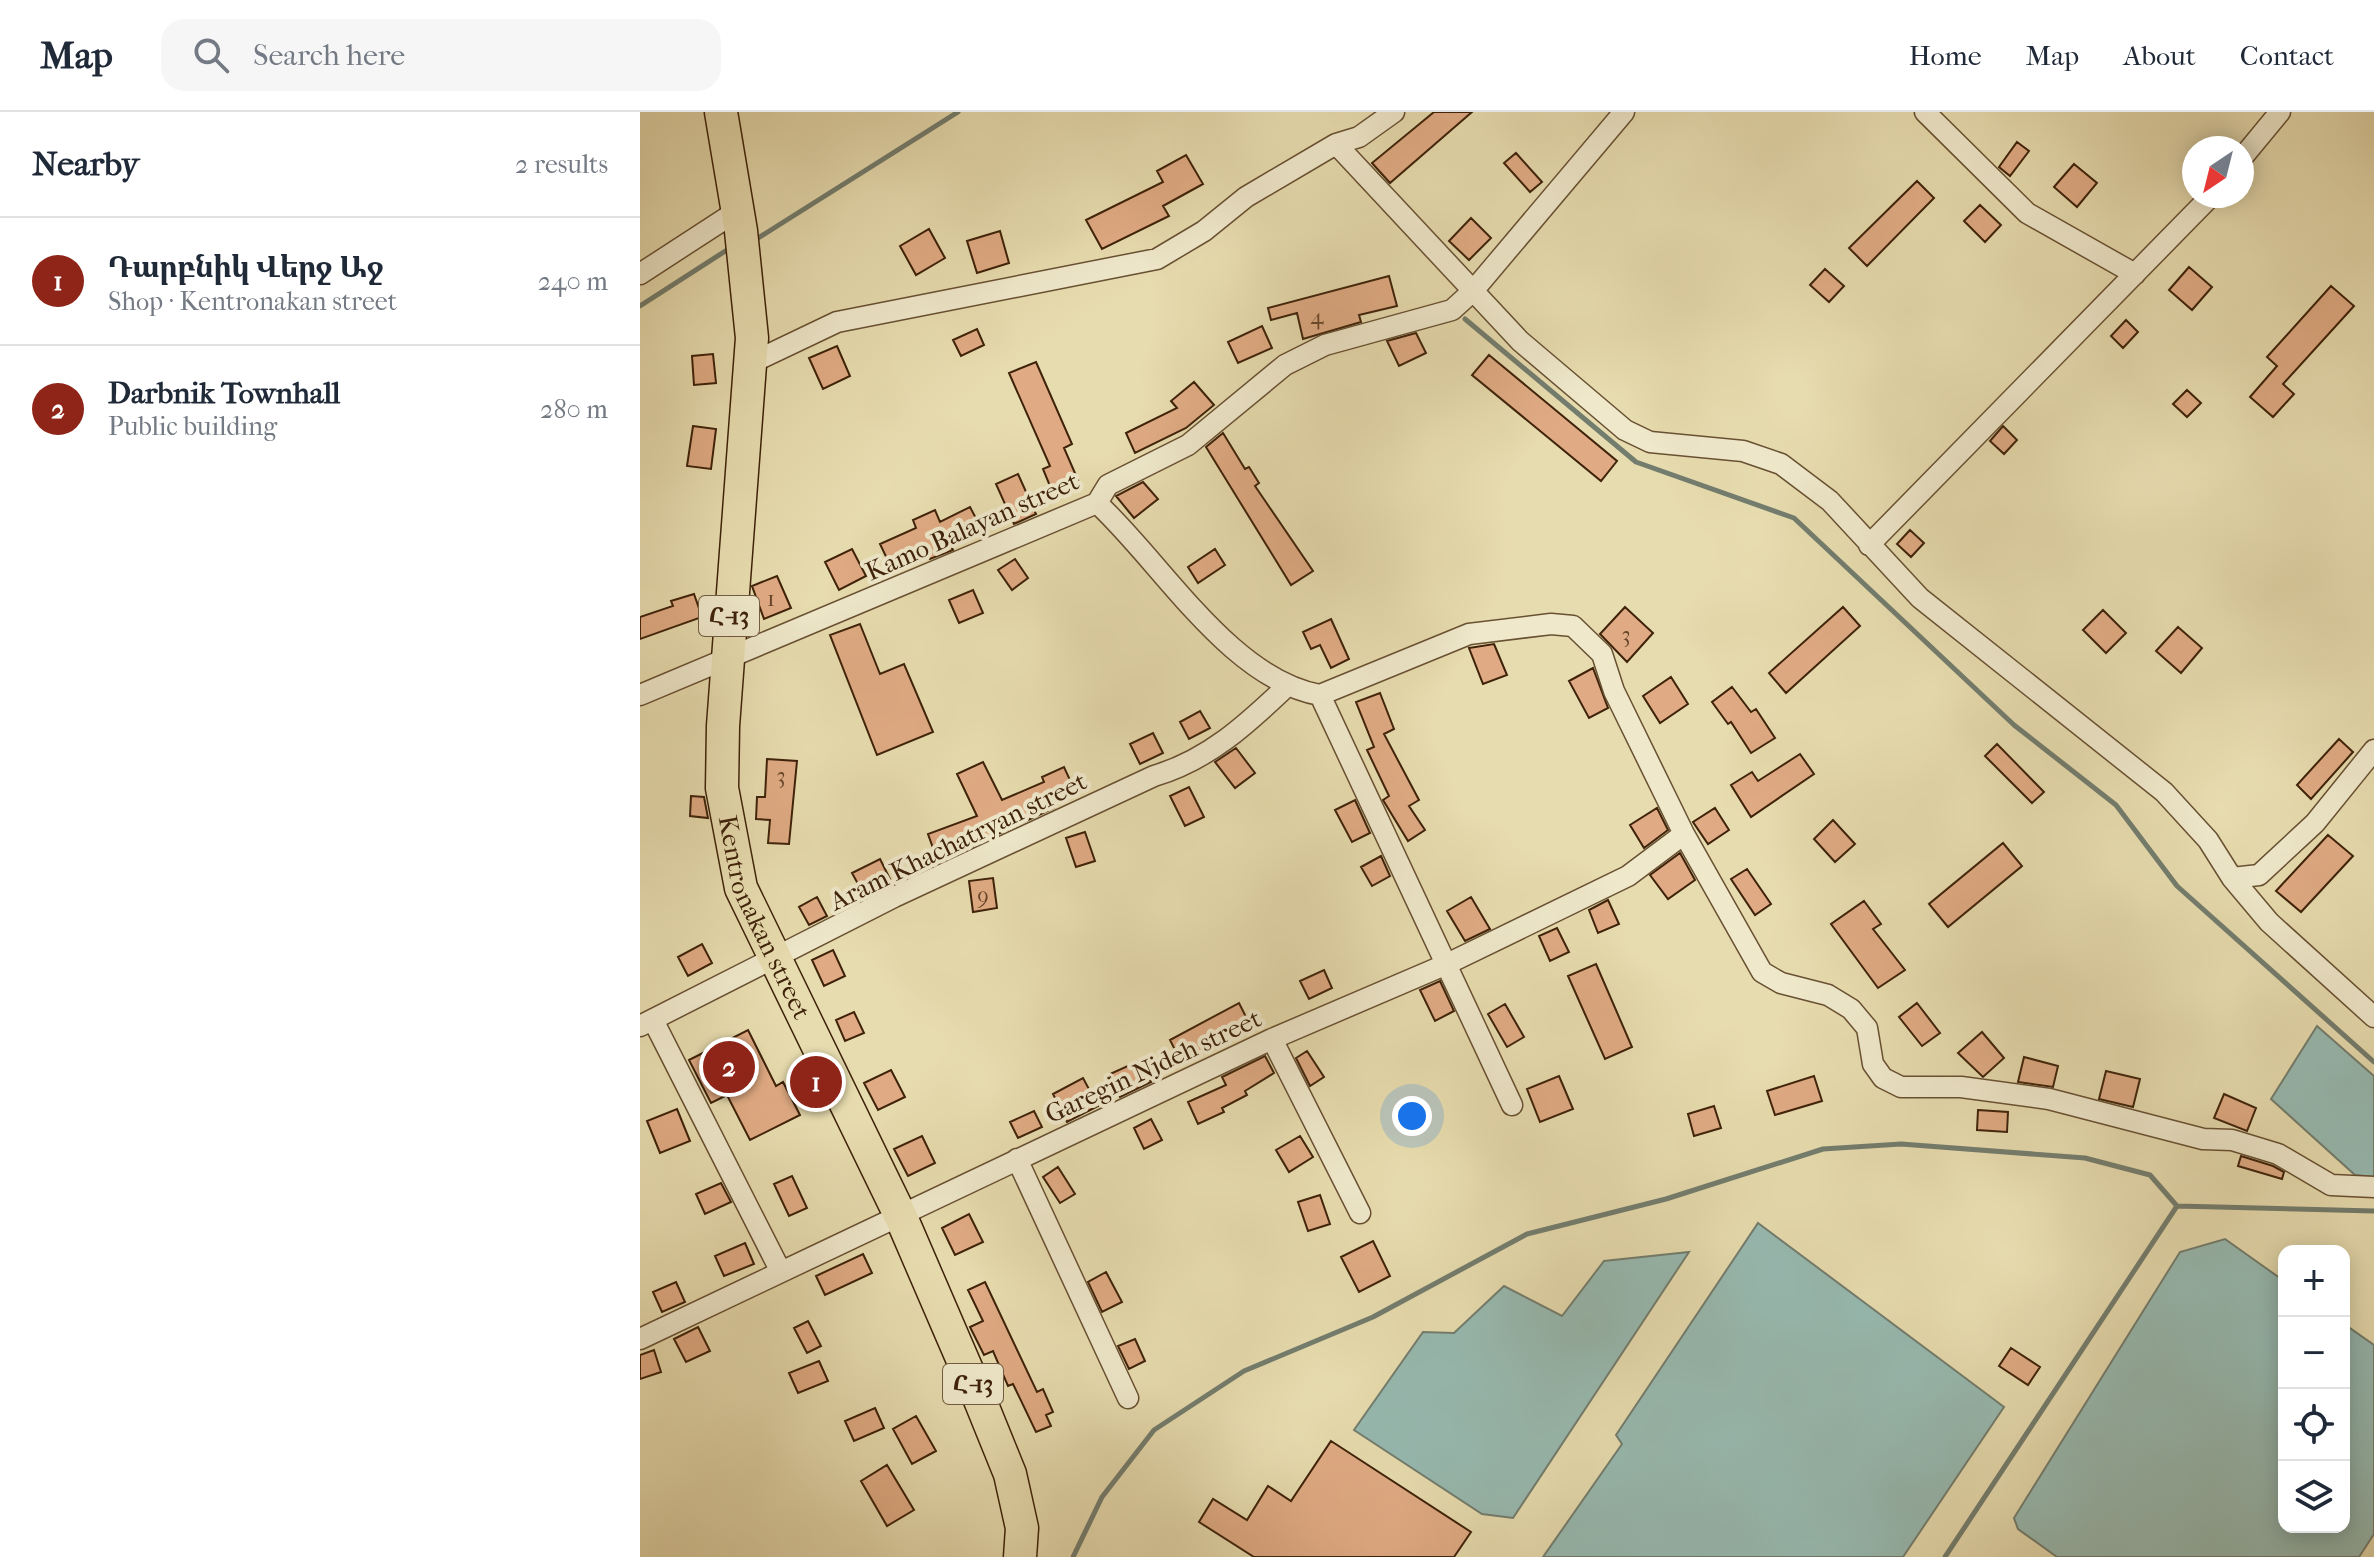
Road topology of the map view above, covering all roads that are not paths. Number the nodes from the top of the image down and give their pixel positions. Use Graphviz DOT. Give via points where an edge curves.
graph roads {
  1 [pos="721,112"];
  2 [pos="1394,112"];
  3 [pos="1624,112"];
  4 [pos="1925,112"];
  5 [pos="2280,112"];
  6 [pos="2254,143"];
  7 [pos="1336,144"];
  8 [pos="2199,208"];
  9 [pos="739,221"];
  10 [pos="640,274"];
  11 [pos="2135,274"];
  12 [pos="1473,291"];
  13 [pos="751,363"];
  14 [pos="1097,503"];
  15 [pos="1869,545"];
  16 [pos="726,661"];
  17 [pos="1286,687"];
  18 [pos="640,695"];
  19 [pos="1320,695"];
  20 [pos="2374,750"];
  21 [pos="1684,834"];
  22 [pos="2232,878"];
  23 [pos="774,960"];
  24 [pos="1447,964"];
  25 [pos="2374,1017"];
  26 [pos="647,1023"];
  27 [pos="1272,1039"];
  28 [pos="1512,1105"];
  29 [pos="1017,1159"];
  30 [pos="2374,1187"];
  31 [pos="1360,1213"];
  32 [pos="901,1217"];
  33 [pos="781,1272"];
  34 [pos="640,1339"];
  35 [pos="1128,1398"];
  36 [pos="1020,1557"];
  1 -- 9 [label="main road, Հ-13"];
  2 -- 7 [label="street" via="1359,137"];
  3 -- 12 [label="street, Kamo Balayan street"];
  4 -- 11 [label="street" via="2027,213"];
  5 -- 6 [label="street"];
  7 -- 12 [label="street"];
  7 -- 13 [label="street" via="1246,197 1157,259 837,322"];
  8 -- 11 [label="street"];
  9 -- 10 [label="street"];
  9 -- 13 [label="main road, Kentronakan street / Հ-13"];
  11 -- 15 [label="street"];
  12 -- 14 [label="street, Kamo Balayan street" via="1452,310 1325,345 1285,365 1188,445 1108,485"];
  12 -- 15 [label="street" via="1520,341 1625,430 1650,442 1743,451 1781,464 1830,501"];
  13 -- 16 [label="main road, Kentronakan street / Հ-13"];
  14 -- 16 [label="street, Kamo Balayan street"];
  14 -- 17 [label="street" via="1215,632"];
  15 -- 22 [label="street" via="1920,598 2164,792 2208,840"];
  16 -- 18 [label="street, Kamo Balayan street"];
  16 -- 23 [label="main road, Kentronakan street / Հ-13" via="726,818 741,888"];
  17 -- 19 [label="street"];
  17 -- 23 [label="street, Aram Khachatryan street" via="1188,766 1154,776 908,891"];
  19 -- 21 [label="street" via="1469,634 1573,626 1602,654 1614,691"];
  19 -- 24 [label="street"];
  20 -- 22 [label="street" via="2315,823 2259,875"];
  21 -- 24 [label="street, Garegin Njdeh street" via="1628,876"];
  21 -- 30 [label="street" via="1762,972 1781,983 1828,995 1851,1009 1867,1028 1873,1064 1883,1078 1901,1087 1961,1087 2049,1099 2278,1154 2331,1185"];
  22 -- 25 [label="street" via="2269,922"];
  23 -- 26 [label="street, Aram Khachatryan street"];
  23 -- 32 [label="main road, Kentronakan street / Հ-13"];
  24 -- 27 [label="street, Garegin Njdeh street"];
  24 -- 28 [label="street"];
  26 -- 33 [label="street"];
  27 -- 29 [label="street, Garegin Njdeh street"];
  27 -- 31 [label="street"];
  29 -- 32 [label="street, Garegin Njdeh street"];
  29 -- 35 [label="street"];
  32 -- 33 [label="street, Garegin Njdeh street"];
  32 -- 36 [label="main road, Kentronakan street / Հ-13" via="1010,1474 1022,1528"];
  33 -- 34 [label="street, Garegin Njdeh street"];
}
